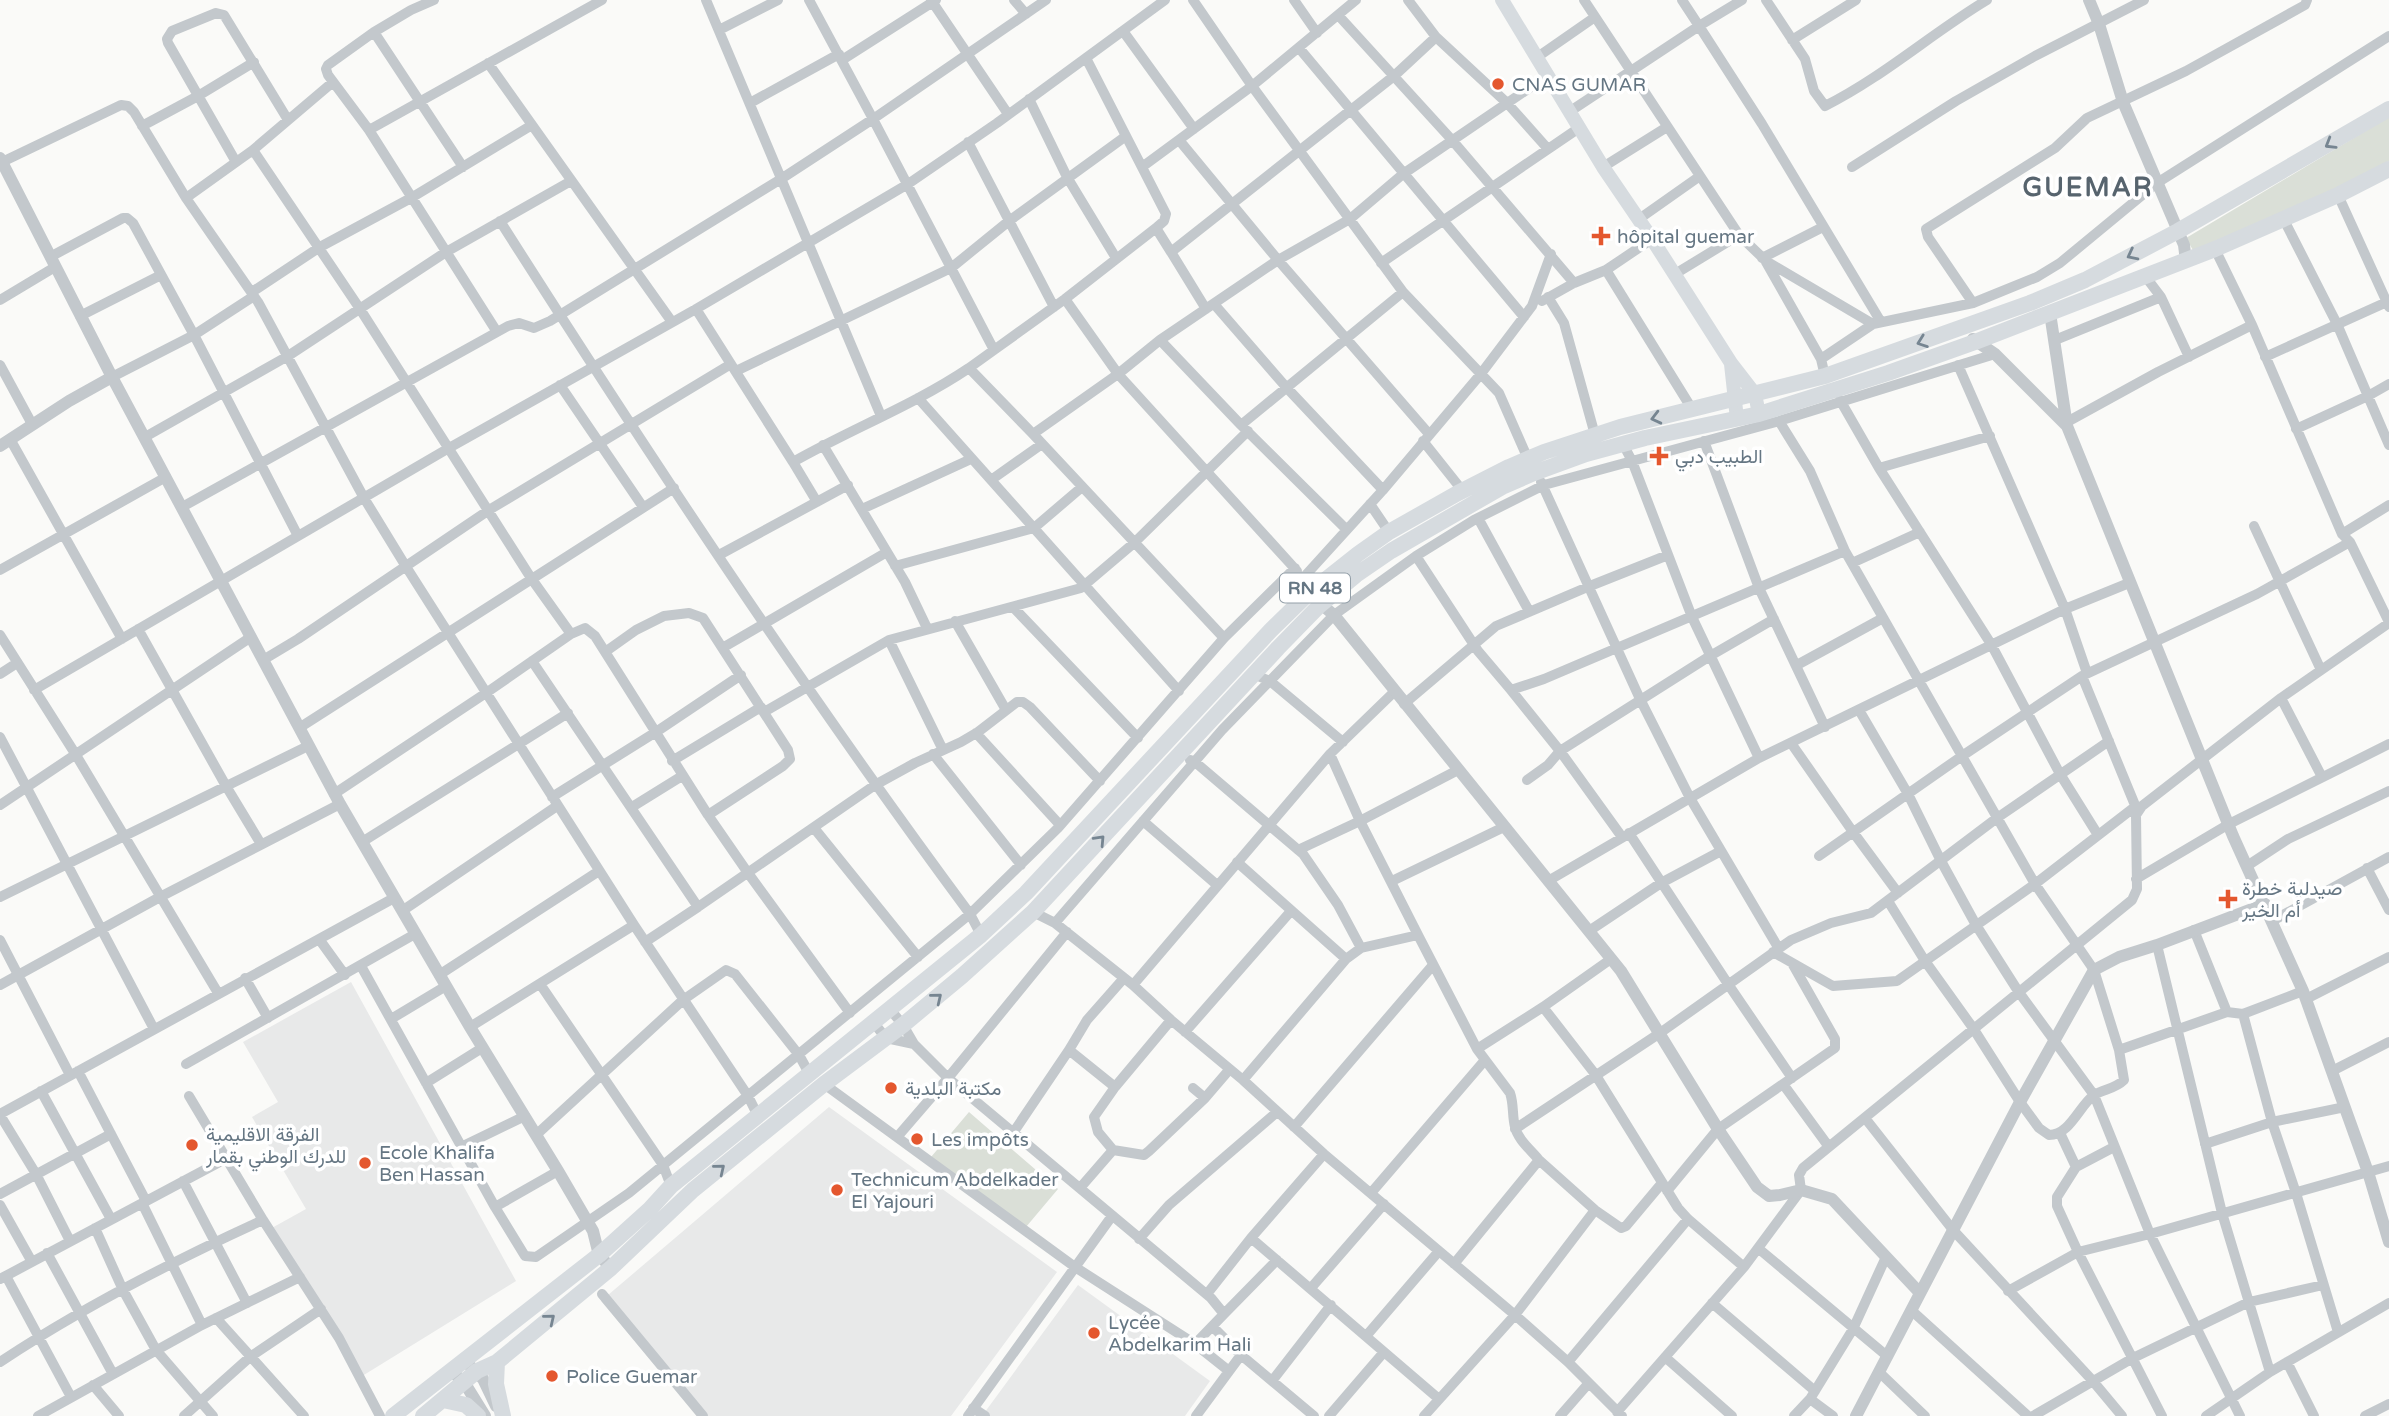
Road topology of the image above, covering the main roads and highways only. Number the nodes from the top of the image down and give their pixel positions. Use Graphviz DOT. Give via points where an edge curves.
graph roads {
  1 [pos="1502,0"];
  2 [pos="2389,109"];
  3 [pos="2389,169"];
  4 [pos="1731,363"];
  5 [pos="1832,390"];
  6 [pos="1755,394"];
  7 [pos="1734,399"];
  8 [pos="1759,414"];
  9 [pos="1737,419"];
  10 [pos="1535,472"];
  11 [pos="1311,591"];
  12 [pos="497,1362"];
  13 [pos="465,1372"];
  14 [pos="443,1400"];
  15 [pos="393,1416"];
  16 [pos="423,1416"];
  17 [pos="478,1416"];
  18 [pos="501,1416"];
  1 -- 4 [label="main road" via="1603,167"];
  2 -- 5 [label="highway, RN 48, one-way" via="2085,279 1963,326"];
  3 -- 5 [label="highway, RN 48" via="2186,261 1975,342"];
  4 -- 6 [label="main road"];
  4 -- 7 [label="main road"];
  5 -- 6 [label="highway, RN 48"];
  5 -- 8 [label="highway, RN 48"];
  6 -- 7 [label="highway, RN 48"];
  6 -- 8 [label="main road"];
  7 -- 9 [label="main road"];
  7 -- 10 [label="highway, RN 48, one-way" via="1595,435"];
  8 -- 9 [label="highway, RN 48"];
  9 -- 10 [label="highway, RN 48" via="1623,444"];
  10 -- 11 [label="highway, RN 48" via="1356,575"];
  10 -- 11 [label="highway, RN 48" via="1462,490 1389,532"];
  12 -- 11 [label="highway, RN 48, one-way" via="611,1268 693,1190 903,1025 1033,912 1177,755 1215,726"];
  11 -- 13 [label="highway, RN 48" via="981,935 671,1186"];
  12 -- 13 [label="highway, RN 48"];
  12 -- 18 [label="highway"];
  13 -- 14 [label="highway, RN 48"];
  13 -- 15 [label="highway, RN 48"];
  14 -- 16 [label="highway, RN 48"];
  14 -- 17 [label="highway" via="466,1405"];
}
